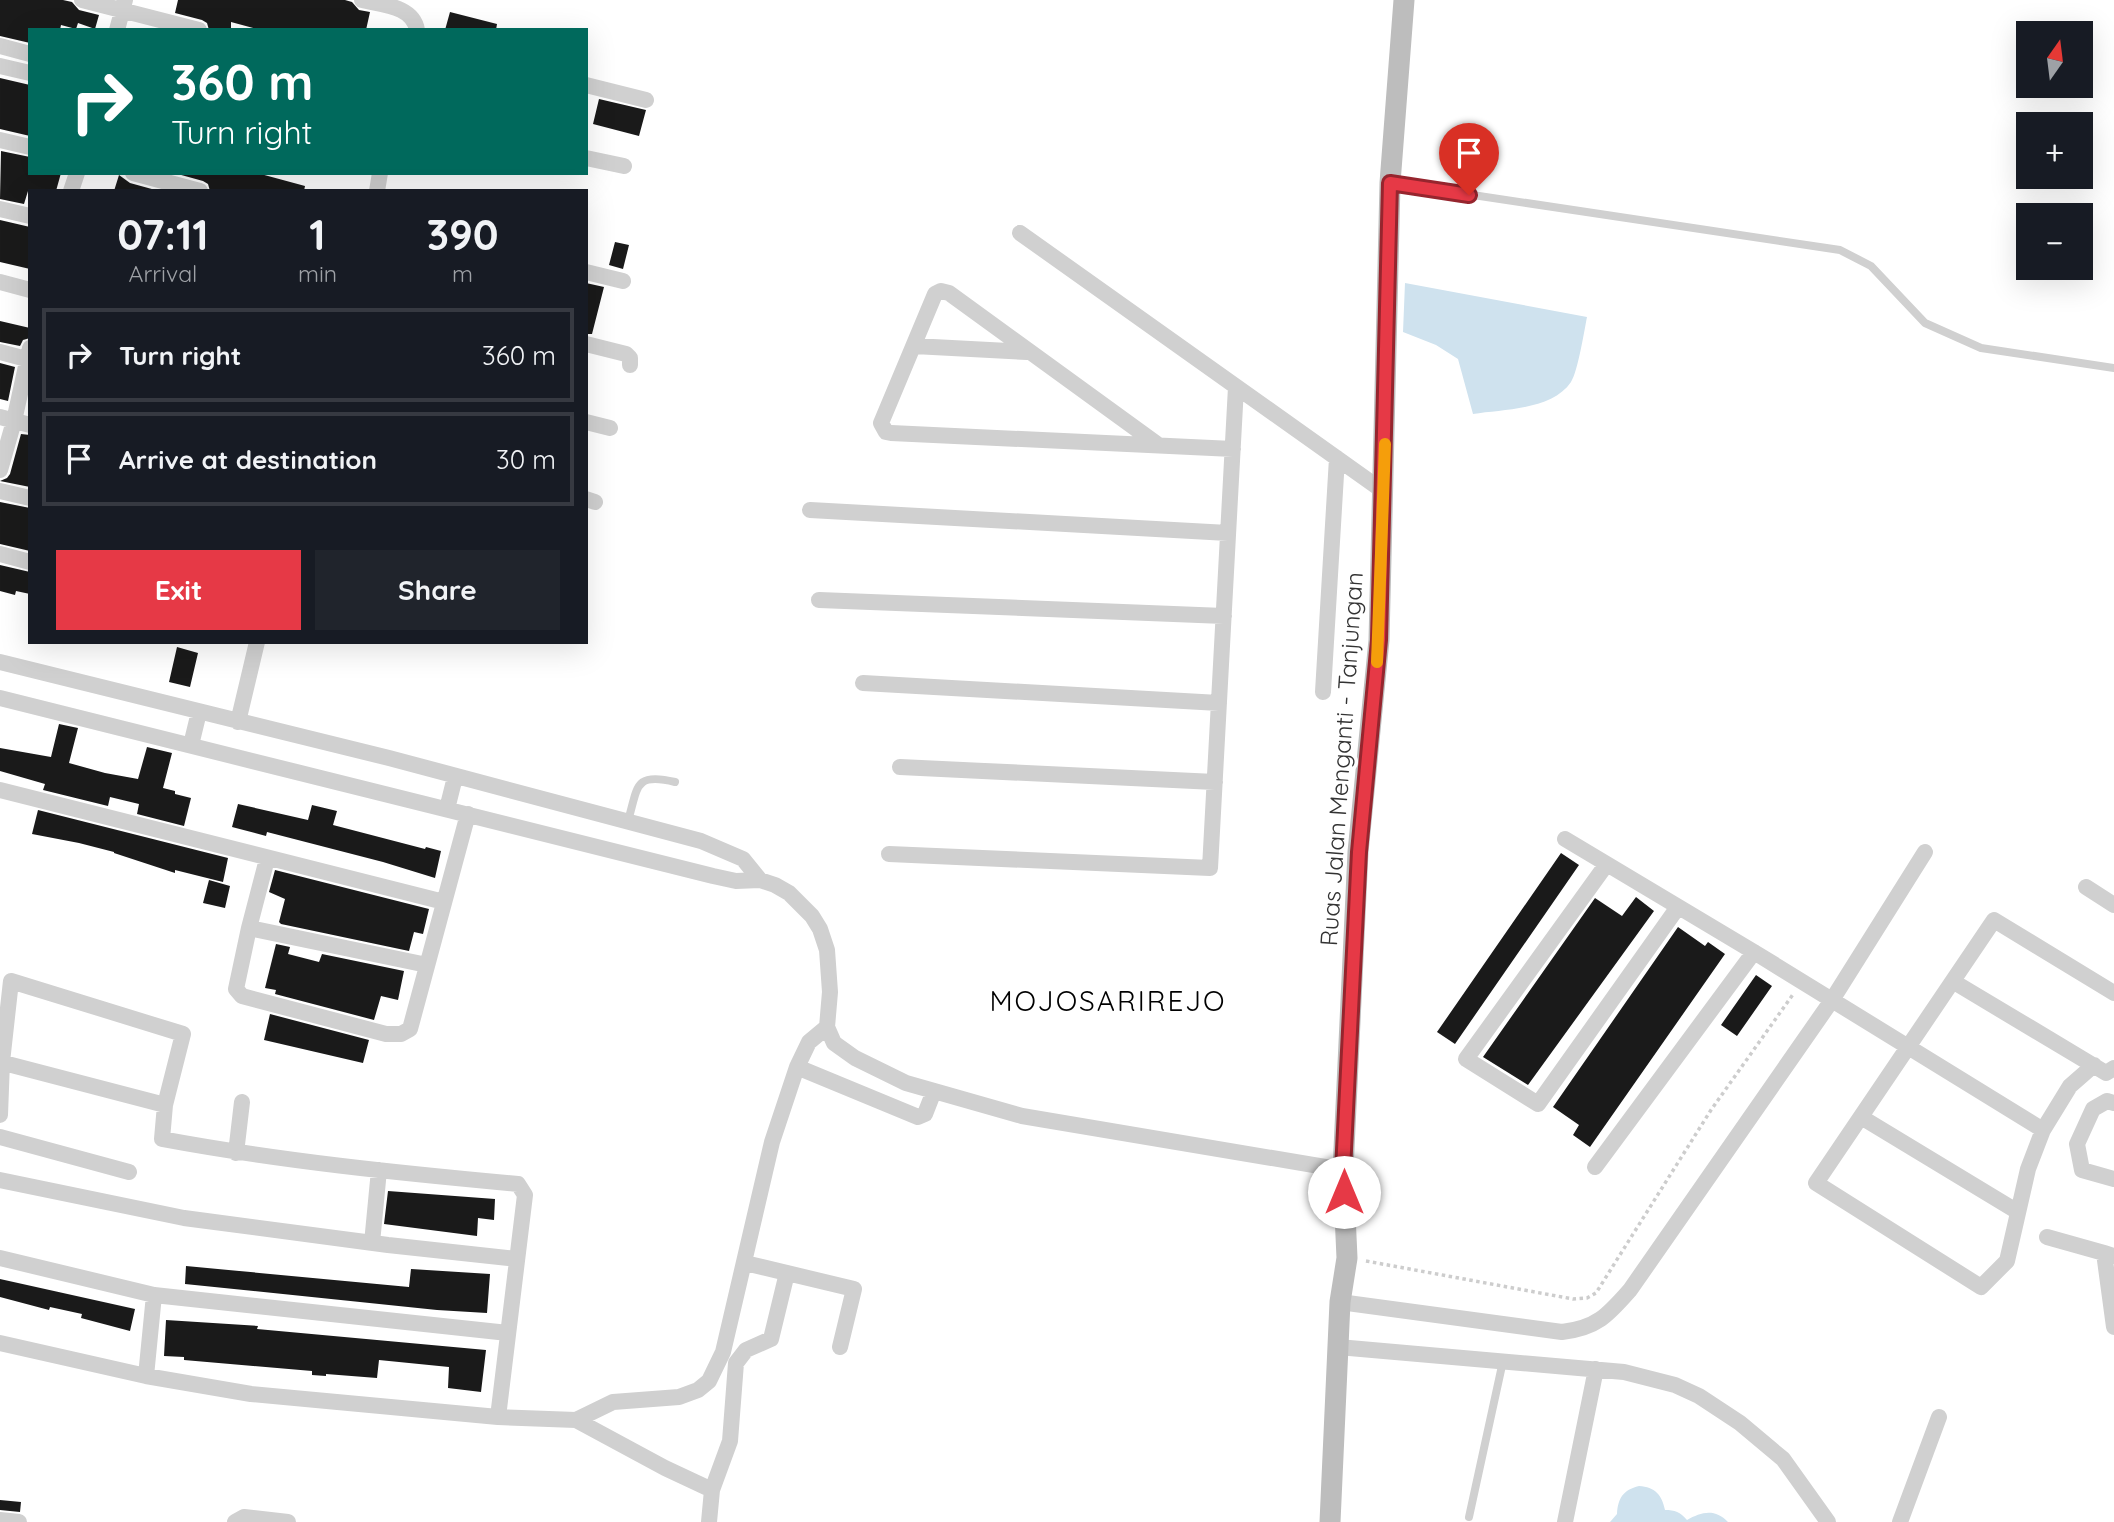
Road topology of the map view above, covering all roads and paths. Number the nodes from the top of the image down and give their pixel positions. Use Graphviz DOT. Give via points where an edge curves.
graph roads {
  1 [pos="82,0"];
  2 [pos="362,0"];
  3 [pos="1404,0"];
  4 [pos="123,5"];
  5 [pos="117,28"];
  6 [pos="193,28"];
  7 [pos="417,28"];
  8 [pos="0,46"];
  9 [pos="28,53"];
  10 [pos="0,66"];
  11 [pos="28,73"];
  12 [pos="588,86"];
  13 [pos="646,100"];
  14 [pos="0,140"];
  15 [pos="28,147"];
  16 [pos="588,158"];
  17 [pos="624,166"];
  18 [pos="140,175"];
  19 [pos="1390,183"];
  20 [pos="193,189"];
  21 [pos="0,209"];
  22 [pos="28,216"];
  23 [pos="1020,233"];
  24 [pos="588,272"];
  25 [pos="623,281"];
  26 [pos="0,282"];
  27 [pos="28,289"];
  28 [pos="588,344"];
  29 [pos="914,346"];
  30 [pos="0,352"];
  31 [pos="1027,352"];
  32 [pos="28,356"];
  33 [pos="28,361"];
  34 [pos="630,365"];
  35 [pos="2114,368"];
  36 [pos="1237,387"];
  37 [pos="15,421"];
  38 [pos="588,422"];
  39 [pos="610,428"];
  40 [pos="1157,444"];
  41 [pos="1233,449"];
  42 [pos="1337,458"];
  43 [pos="0,470"];
  44 [pos="0,491"];
  45 [pos="1383,491"];
  46 [pos="28,498"];
  47 [pos="810,510"];
  48 [pos="1228,533"];
  49 [pos="0,554"];
  50 [pos="28,561"];
  51 [pos="819,600"];
  52 [pos="1224,616"];
  53 [pos="257,644"];
  54 [pos="0,662"];
  55 [pos="863,683"];
  56 [pos="1323,692"];
  57 [pos="0,698"];
  58 [pos="1219,703"];
  59 [pos="199,712"];
  60 [pos="238,722"];
  61 [pos="191,745"];
  62 [pos="900,766"];
  63 [pos="455,776"];
  64 [pos="675,782"];
  65 [pos="1215,782"];
  66 [pos="1,796"];
  67 [pos="447,809"];
  68 [pos="468,814"];
  69 [pos="628,821"];
  70 [pos="1565,839"];
  71 [pos="1925,852"];
  72 [pos="889,854"];
  73 [pos="267,859"];
  74 [pos="1606,864"];
  75 [pos="760,880"];
  76 [pos="2086,887"];
  77 [pos="444,902"];
  78 [pos="2114,905"];
  79 [pos="1678,907"];
  80 [pos="248,928"];
  81 [pos="1754,952"];
  82 [pos="427,965"];
  83 [pos="1802,982"];
  84 [pos="1954,982"];
  85 [pos="2114,993"];
  86 [pos="1832,1000"];
  87 [pos="827,1027"];
  88 [pos="1909,1048"];
  89 [pos="1,1062"];
  90 [pos="2094,1065"];
  91 [pos="797,1067"];
  92 [pos="2114,1068"];
  93 [pos="934,1091"];
  94 [pos="242,1102"];
  95 [pos="2114,1103"];
  96 [pos="165,1105"];
  97 [pos="0,1115"];
  98 [pos="1861,1117"];
  99 [pos="2043,1130"];
  100 [pos="0,1138"];
  101 [pos="236,1153"];
  102 [pos="1595,1167"];
  103 [pos="1343,1170"];
  104 [pos="379,1171"];
  105 [pos="129,1172"];
  106 [pos="2114,1179"];
  107 [pos="0,1180"];
  108 [pos="2018,1212"];
  109 [pos="2047,1237"];
  110 [pos="372,1243"];
  111 [pos="2109,1254"];
  112 [pos="0,1258"];
  113 [pos="1347,1258"];
  114 [pos="517,1259"];
  115 [pos="745,1263"];
  116 [pos="787,1273"];
  117 [pos="155,1295"];
  118 [pos="1340,1303"];
  119 [pos="2114,1326"];
  120 [pos="508,1333"];
  121 [pos="0,1343"];
  122 [pos="840,1347"];
  123 [pos="1338,1347"];
  124 [pos="1503,1361"];
  125 [pos="1596,1369"];
  126 [pos="146,1376"];
  127 [pos="709,1381"];
  128 [pos="734,1394"];
  129 [pos="498,1417"];
  130 [pos="1939,1417"];
  131 [pos="576,1420"];
  132 [pos="712,1490"];
  133 [pos="1469,1517"];
  134 [pos="0,1520"];
  135 [pos="19,1522"];
  136 [pos="235,1522"];
  137 [pos="288,1522"];
  138 [pos="709,1522"];
  139 [pos="1330,1522"];
  140 [pos="1564,1522"];
  141 [pos="1828,1522"];
  142 [pos="1900,1522"];
  1 -- 4 [label="street"];
  2 -- 7 [label="street" via="402,10"];
  3 -- 19 [label="main road, Ruas Jalan Menganti - Tanjungan"];
  4 -- 5 [label="street"];
  4 -- 6 [label="street"];
  8 -- 9 [label="street"];
  10 -- 11 [label="street"];
  12 -- 13 [label="street"];
  14 -- 15 [label="street"];
  16 -- 17 [label="street"];
  18 -- 20 [label="street"];
  19 -- 35 [label="lane" via="1840,250 1871,266 1925,323 1981,348"];
  19 -- 45 [label="main road, Ruas Jalan Menganti - Tanjungan"];
  21 -- 22 [label="street"];
  23 -- 36 [label="street"];
  24 -- 25 [label="street"];
  26 -- 27 [label="street"];
  28 -- 34 [label="street" via="626,354"];
  29 -- 31 [label="street"];
  29 -- 31 [label="street" via="934,294 941,291"];
  29 -- 40 [label="street" via="883,415 886,432"];
  30 -- 32 [label="street"];
  31 -- 40 [label="street"];
  33 -- 37 [label="street"];
  36 -- 41 [label="street"];
  36 -- 42 [label="street"];
  37 -- 43 [label="street"];
  38 -- 39 [label="street"];
  40 -- 41 [label="street"];
  41 -- 48 [label="street"];
  42 -- 45 [label="street"];
  42 -- 56 [label="street"];
  44 -- 46 [label="street"];
  45 -- 103 [label="main road, Ruas Jalan Menganti - Tanjungan" via="1379,640 1359,852"];
  47 -- 48 [label="street"];
  48 -- 52 [label="street"];
  49 -- 50 [label="street"];
  51 -- 52 [label="street"];
  52 -- 58 [label="street"];
  53 -- 60 [label="street"];
  54 -- 59 [label="street"];
  55 -- 58 [label="street"];
  57 -- 61 [label="street"];
  58 -- 65 [label="street"];
  59 -- 60 [label="street"];
  59 -- 61 [label="street"];
  60 -- 63 [label="street"];
  61 -- 67 [label="street"];
  62 -- 65 [label="street"];
  63 -- 67 [label="street"];
  63 -- 69 [label="street"];
  64 -- 69 [label="lane" via="655,777 641,783"];
  65 -- 72 [label="street" via="1210,868"];
  66 -- 73 [label="street"];
  67 -- 68 [label="street"];
  68 -- 75 [label="street" via="736,881"];
  68 -- 77 [label="street"];
  69 -- 75 [label="street" via="701,841 743,859"];
  70 -- 74 [label="street"];
  71 -- 86 [label="street"];
  73 -- 77 [label="street"];
  73 -- 80 [label="street"];
  74 -- 79 [label="street"];
  74 -- 79 [label="street" via="1466,1059 1538,1104"];
  75 -- 87 [label="street" via="789,893 820,929 828,961"];
  76 -- 78 [label="street"];
  77 -- 82 [label="street"];
  79 -- 81 [label="street"];
  80 -- 82 [label="street"];
  80 -- 82 [label="street" via="236,989 242,996 386,1034 410,1029"];
  81 -- 83 [label="street"];
  81 -- 102 [label="street"];
  83 -- 86 [label="street"];
  83 -- 113 [label="path" via="1711,1110 1596,1293 1573,1300"];
  84 -- 85 [label="street" via="1994,920"];
  84 -- 88 [label="street"];
  84 -- 90 [label="street"];
  86 -- 88 [label="street"];
  86 -- 118 [label="street" via="1630,1290 1598,1323 1562,1332"];
  87 -- 91 [label="street" via="809,1042"];
  87 -- 93 [label="street" via="834,1042 855,1058"];
  88 -- 98 [label="street"];
  88 -- 99 [label="street"];
  89 -- 96 [label="street"];
  89 -- 96 [label="street" via="11,981 183,1034"];
  89 -- 97 [label="street"];
  90 -- 92 [label="street" via="2106,1073"];
  90 -- 99 [label="street" via="2070,1086"];
  91 -- 93 [label="street" via="918,1117 925,1114"];
  91 -- 115 [label="street" via="772,1142"];
  93 -- 103 [label="street" via="1022,1116"];
  94 -- 101 [label="street"];
  95 -- 106 [label="street" via="2107,1101 2093,1109 2077,1144 2082,1170"];
  96 -- 101 [label="street" via="162,1139"];
  98 -- 108 [label="street"];
  98 -- 108 [label="street" via="1816,1183 1981,1287 2007,1261"];
  99 -- 108 [label="street"];
  100 -- 105 [label="street"];
  101 -- 104 [label="street"];
  103 -- 113 [label="main road, Ruas Jalan Menganti - Tanjungan"];
  104 -- 110 [label="street"];
  104 -- 114 [label="street" via="518,1184 526,1195"];
  107 -- 110 [label="street" via="184,1218"];
  109 -- 111 [label="street"];
  110 -- 114 [label="street"];
  111 -- 119 [label="street"];
  112 -- 117 [label="street"];
  113 -- 118 [label="main road, Ruas Jalan Menganti - Tanjungan"];
  114 -- 120 [label="street"];
  115 -- 116 [label="street"];
  115 -- 127 [label="street" via="723,1352"];
  116 -- 122 [label="street" via="854,1289"];
  116 -- 128 [label="street" via="771,1339 746,1350 736,1363"];
  117 -- 120 [label="street"];
  117 -- 126 [label="street"];
  118 -- 123 [label="main road, Ruas Jalan Menganti - Tanjungan"];
  120 -- 129 [label="street"];
  121 -- 126 [label="street"];
  123 -- 124 [label="street"];
  123 -- 139 [label="main road, Ruas Jalan Menganti - Tanjungan"];
  124 -- 125 [label="street"];
  124 -- 133 [label="lane"];
  125 -- 140 [label="street"];
  125 -- 141 [label="street" via="1675,1385 1740,1423 1783,1460"];
  126 -- 129 [label="street" via="251,1394"];
  127 -- 128 [label="street"];
  127 -- 131 [label="street" via="679,1397 613,1402"];
  128 -- 132 [label="street" via="730,1441"];
  129 -- 131 [label="street"];
  130 -- 142 [label="street"];
  131 -- 132 [label="street"];
  132 -- 138 [label="street"];
  134 -- 135 [label="street"];
  136 -- 137 [label="street" via="244,1517"];
}
